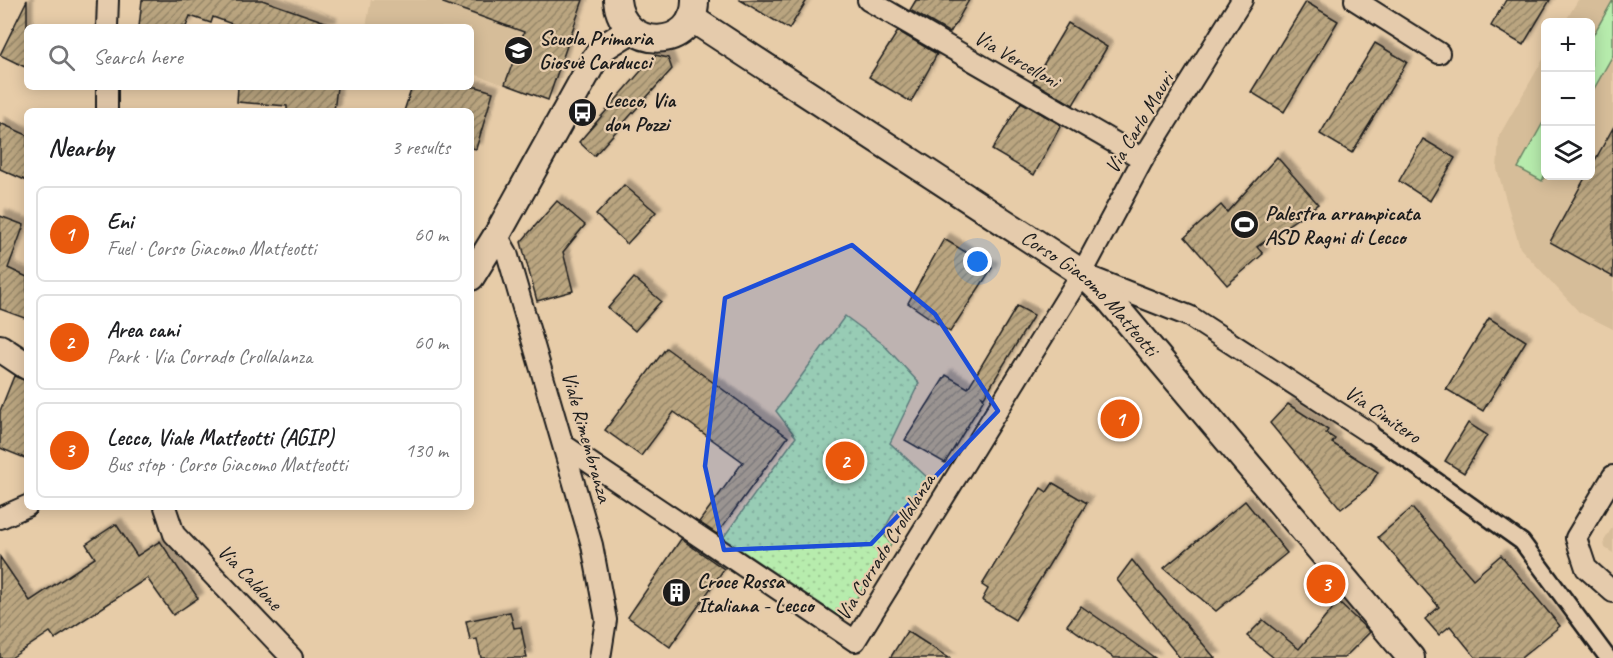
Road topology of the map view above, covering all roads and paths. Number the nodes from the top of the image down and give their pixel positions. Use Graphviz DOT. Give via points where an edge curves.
graph roads {
  1 [pos="108,0"];
  2 [pos="617,0"];
  3 [pos="868,0"];
  4 [pos="1242,0"];
  5 [pos="1355,0"];
  6 [pos="693,9"];
  7 [pos="107,24"];
  8 [pos="631,30"];
  9 [pos="1438,53"];
  10 [pos="107,90"];
  11 [pos="107,108"];
  12 [pos="1143,159"];
  13 [pos="497,235"];
  14 [pos="474,272"];
  15 [pos="1082,273"];
  16 [pos="0,336"];
  17 [pos="24,345"];
  18 [pos="0,348"];
  19 [pos="24,364"];
  20 [pos="1368,432"];
  21 [pos="565,446"];
  22 [pos="1613,476"];
  23 [pos="24,507"];
  24 [pos="166,510"];
  25 [pos="0,518"];
  26 [pos="1613,592"];
  27 [pos="284,655"];
  28 [pos="600,658"];
  29 [pos="1411,658"];
  30 [pos="1608,658"];
  1 -- 7 [label="street"];
  2 -- 8 [label="street" via="619,12"];
  3 -- 12 [label="street, Via Vercelloni"];
  4 -- 12 [label="street, Via Carlo Mauri"];
  5 -- 9 [label="street"];
  6 -- 8 [label="street" via="675,34 664,39"];
  6 -- 15 [label="street, Corso Giacomo Matteotti"];
  8 -- 13 [label="street" via="604,47 594,60"];
  10 -- 11 [label="street"];
  12 -- 15 [label="street, Via Carlo Mauri"];
  13 -- 14 [label="street"];
  13 -- 21 [label="street, Viale Rimembranza" via="507,253"];
  15 -- 20 [label="street, Via Cimitero" via="1189,316"];
  15 -- 21 [label="street, Via Corrado Crollalanza" via="855,641"];
  15 -- 29 [label="street, Corso Giacomo Matteotti" via="1109,299"];
  16 -- 17 [label="street"];
  18 -- 19 [label="street"];
  20 -- 30 [label="street, Via Cimitero" via="1522,542"];
  21 -- 28 [label="street, Viale Rimembranza" via="592,545 606,620"];
  22 -- 26 [label="street" via="1576,538 1586,568"];
  23 -- 25 [label="street"];
  24 -- 27 [label="street, Via Caldone" via="174,534"];
}
